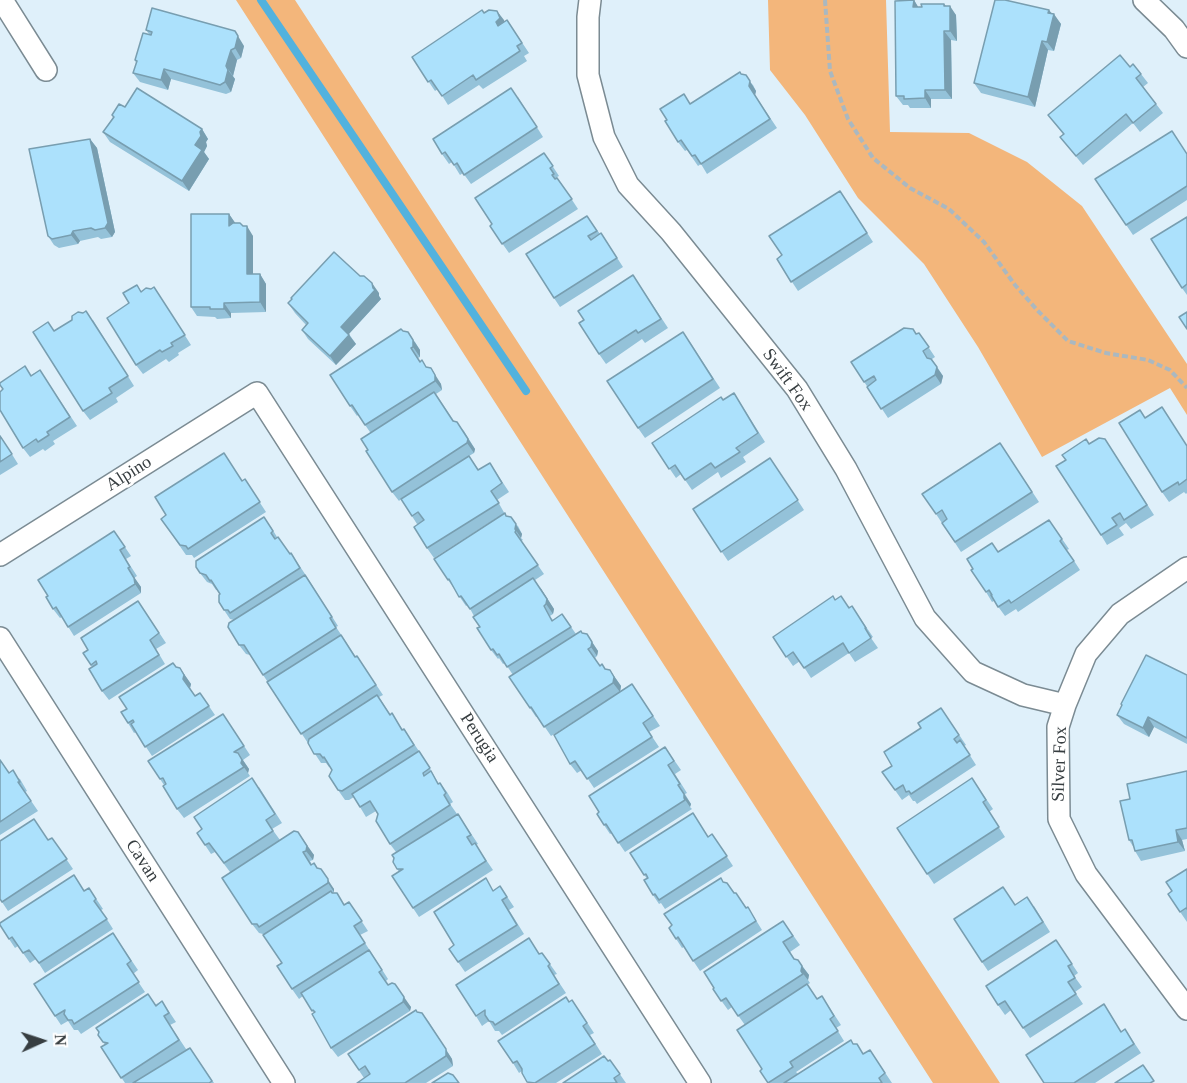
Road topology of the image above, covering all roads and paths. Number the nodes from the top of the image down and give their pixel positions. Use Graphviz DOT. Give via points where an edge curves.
graph roads {
  1 [pos="2,0"];
  2 [pos="590,0"];
  3 [pos="825,0"];
  4 [pos="1144,0"];
  5 [pos="1187,47"];
  6 [pos="46,70"];
  7 [pos="1187,388"];
  8 [pos="257,393"];
  9 [pos="0,555"];
  10 [pos="1187,568"];
  11 [pos="0,638"];
  12 [pos="1065,705"];
  13 [pos="1187,1009"];
  14 [pos="284,1083"];
  15 [pos="700,1083"];
  1 -- 6 [label="street"];
  2 -- 12 [label="street, Swift Fox" via="588,75 604,137 628,185 671,232 797,389 846,469 925,618 974,672 1023,694"];
  3 -- 7 [label="path" via="830,71 848,119 873,158 910,188 949,209 984,242 1015,285 1068,342 1148,360 1170,370"];
  4 -- 5 [label="street"];
  8 -- 9 [label="street, Alpino"];
  8 -- 15 [label="street, Perugia"];
  10 -- 12 [label="street, Silver Fox" via="1120,614 1086,654"];
  11 -- 14 [label="street, Cavan"];
  12 -- 13 [label="street, Silver Fox" via="1058,727 1059,819 1086,874"];
}
